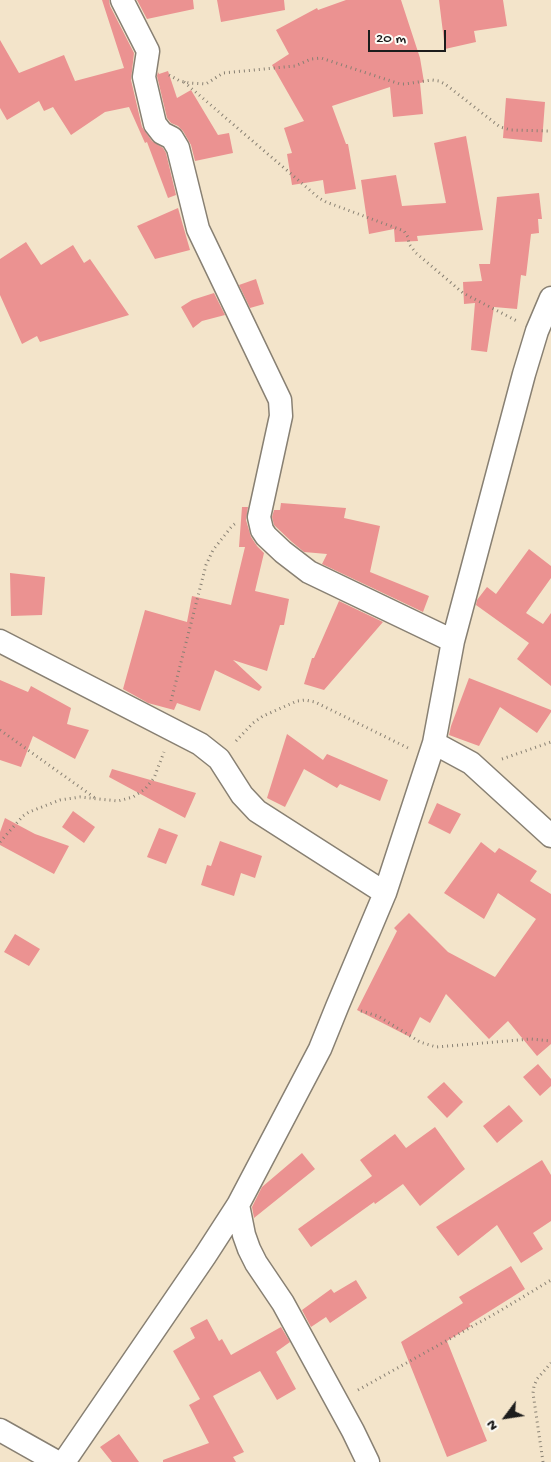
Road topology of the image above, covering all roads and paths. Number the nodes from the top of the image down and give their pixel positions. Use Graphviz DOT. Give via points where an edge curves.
graph roads {
  1 [pos="122,0"];
  2 [pos="146,62"];
  3 [pos="184,82"];
  4 [pos="551,132"];
  5 [pos="551,298"];
  6 [pos="537,331"];
  7 [pos="262,505"];
  8 [pos="0,641"];
  9 [pos="454,641"];
  10 [pos="169,728"];
  11 [pos="0,730"];
  12 [pos="551,742"];
  13 [pos="431,751"];
  14 [pos="219,759"];
  15 [pos="472,763"];
  16 [pos="96,799"];
  17 [pos="551,836"];
  18 [pos="0,842"];
  19 [pos="385,892"];
  20 [pos="338,1007"];
  21 [pos="551,1041"];
  22 [pos="238,1205"];
  23 [pos="551,1280"];
  24 [pos="551,1363"];
  25 [pos="337,1401"];
  26 [pos="0,1430"];
  27 [pos="57,1462"];
  28 [pos="64,1462"];
  29 [pos="368,1462"];
  30 [pos="542,1462"];
  1 -- 2 [label="street" via="148,51"];
  2 -- 3 [label="path"];
  2 -- 7 [label="street" via="144,77 155,124 162,134 172,138 178,148 198,229 280,400 281,416"];
  3 -- 4 [label="path" via="206,84 223,73 295,66 321,58 400,84 439,81 500,127"];
  3 -- 6 [label="path" via="319,198 404,231 416,253 463,293"];
  5 -- 6 [label="street"];
  6 -- 9 [label="street"];
  7 -- 9 [label="street" via="259,517 266,536 309,572"];
  7 -- 10 [label="path" via="232,526 212,550"];
  8 -- 10 [label="street"];
  9 -- 13 [label="street"];
  10 -- 14 [label="street" via="200,744"];
  10 -- 16 [label="path" via="154,778 145,789 118,801"];
  11 -- 16 [label="path"];
  12 -- 15 [label="path" via="505,758"];
  13 -- 14 [label="path" via="315,702 297,700 258,718"];
  13 -- 15 [label="street"];
  13 -- 19 [label="street"];
  14 -- 19 [label="street" via="242,795 258,811"];
  15 -- 17 [label="street"];
  16 -- 18 [label="path" via="70,798 29,812"];
  19 -- 20 [label="street"];
  20 -- 21 [label="path" via="378,1016 420,1042 436,1047 531,1039"];
  20 -- 22 [label="street" via="320,1049"];
  22 -- 25 [label="street" via="244,1235 256,1263 283,1303"];
  22 -- 28 [label="street"];
  23 -- 25 [label="path"];
  24 -- 30 [label="path" via="537,1379 533,1393"];
  25 -- 29 [label="street"];
  26 -- 27 [label="street"];
}
